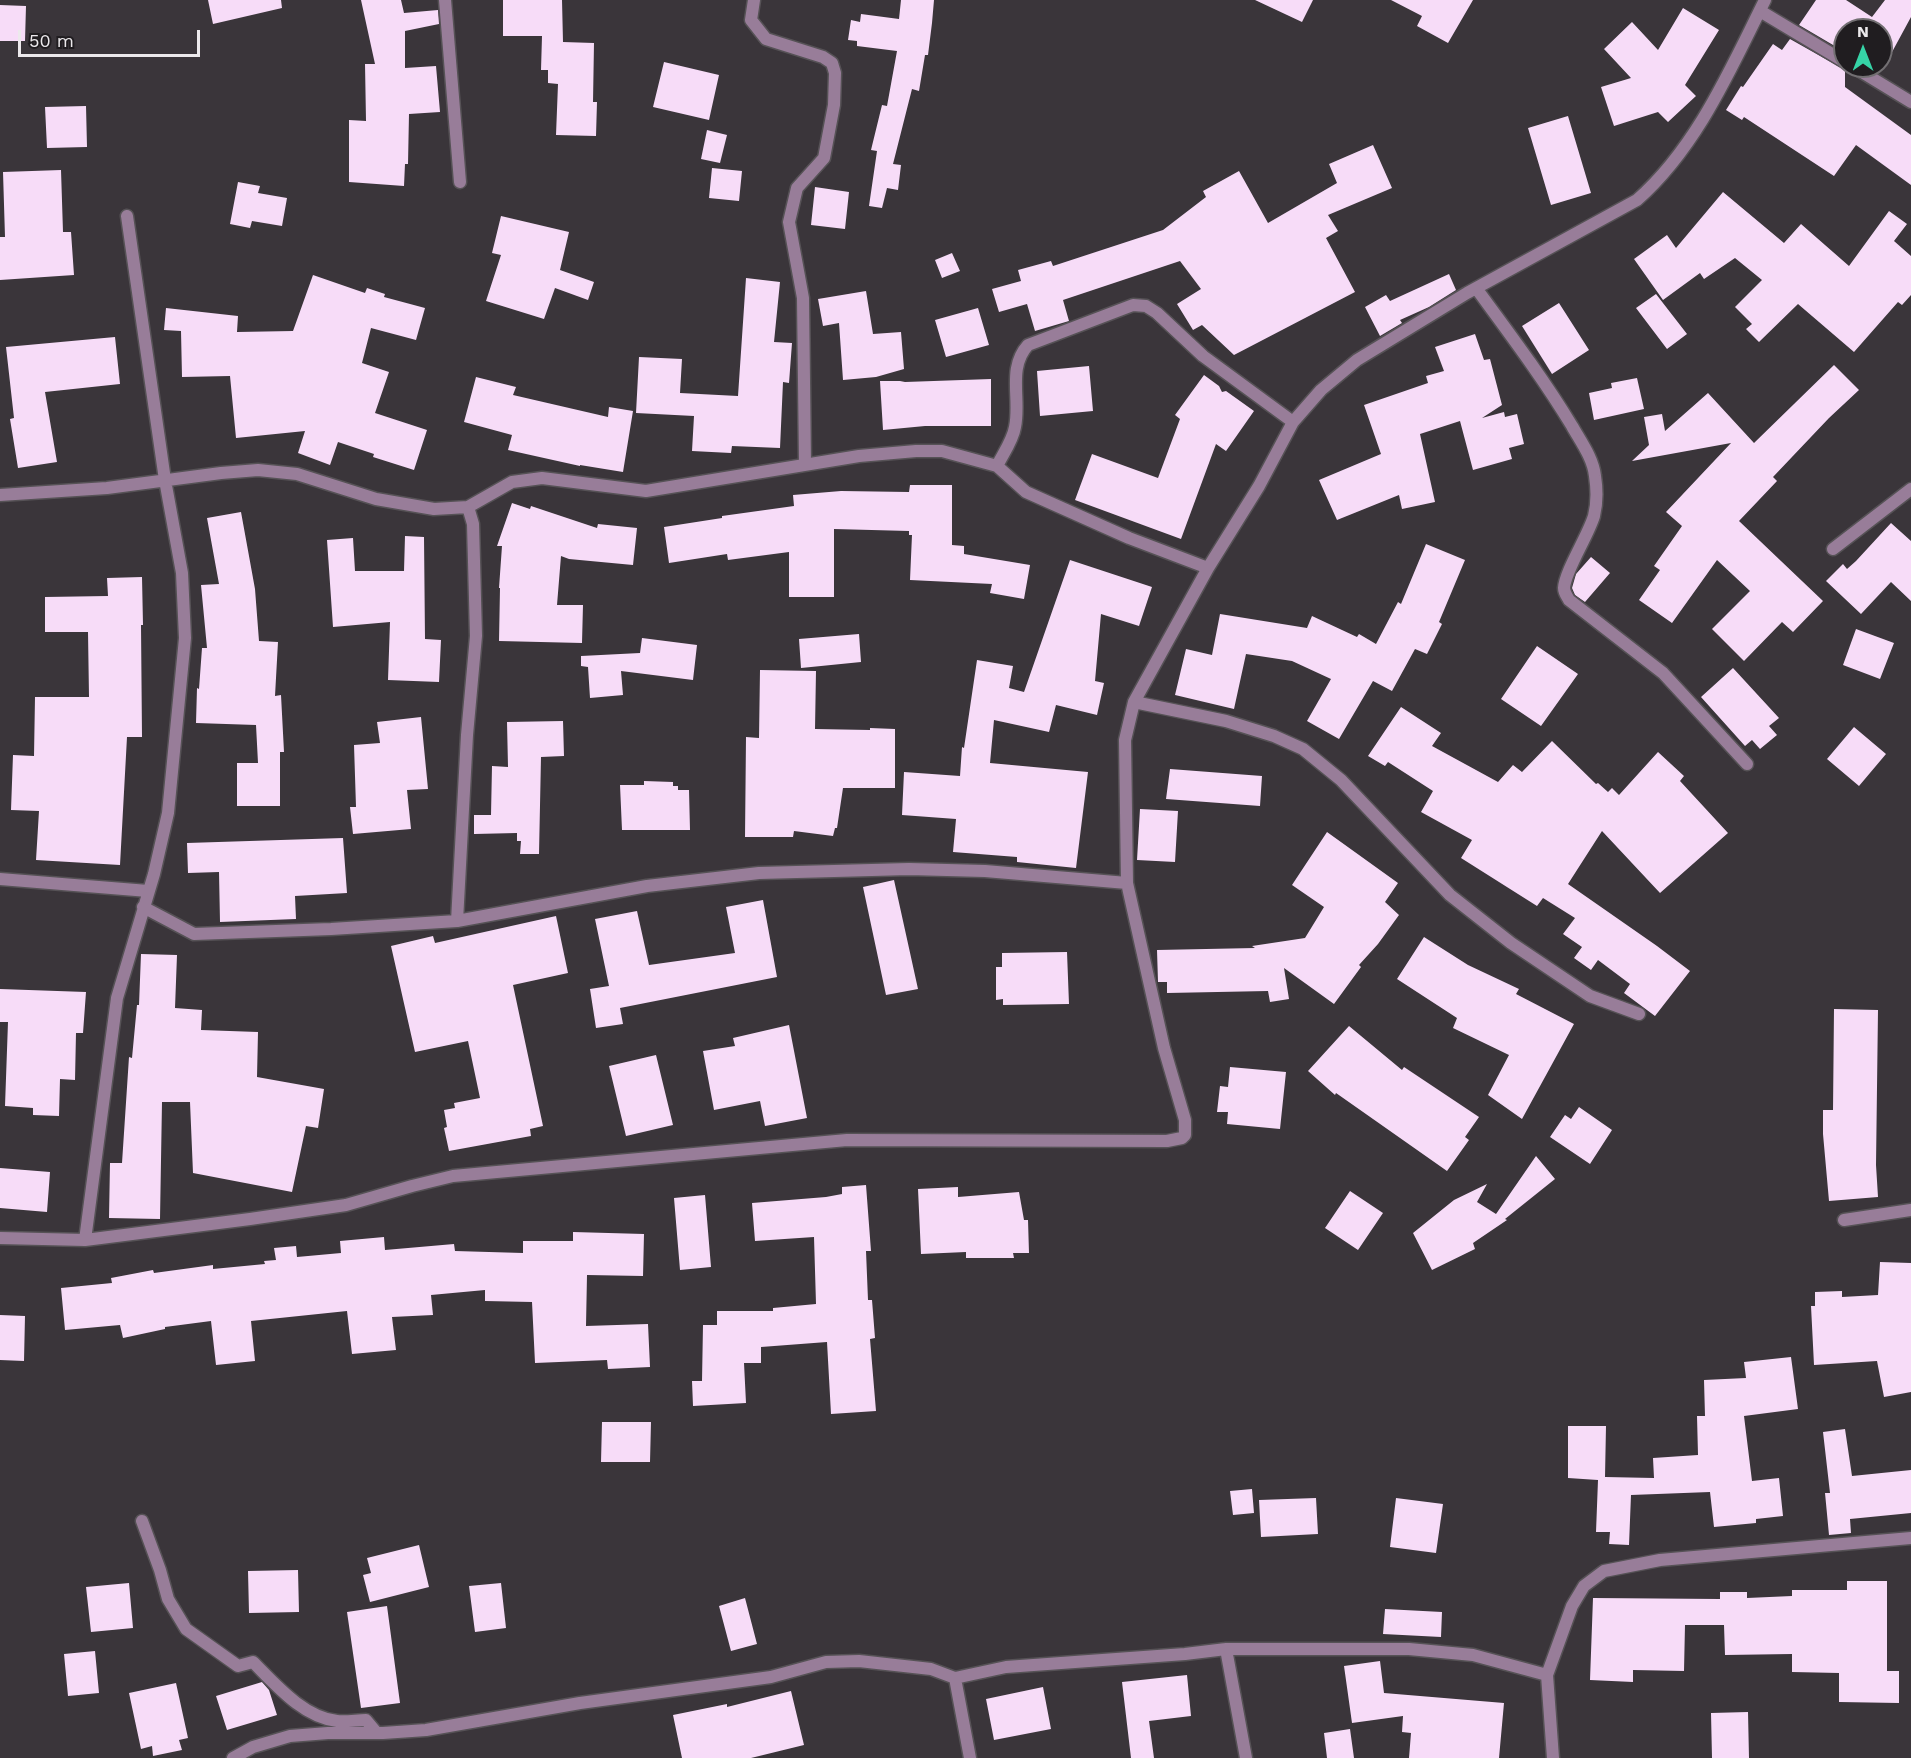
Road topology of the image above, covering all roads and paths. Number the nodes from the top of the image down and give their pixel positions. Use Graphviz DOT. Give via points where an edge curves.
graph roads {
  1 [pos="445,0"];
  2 [pos="754,0"];
  3 [pos="1762,5"];
  4 [pos="1833,54"];
  5 [pos="1872,78"];
  6 [pos="1911,102"];
  7 [pos="460,182"];
  8 [pos="128,216"];
  9 [pos="1476,288"];
  10 [pos="1293,422"];
  11 [pos="806,464"];
  12 [pos="997,466"];
  13 [pos="165,480"];
  14 [pos="1911,489"];
  15 [pos="0,495"];
  16 [pos="468,507"];
  17 [pos="1833,549"];
  18 [pos="1208,568"];
  19 [pos="1134,702"];
  20 [pos="1747,764"];
  21 [pos="0,879"];
  22 [pos="1127,883"];
  23 [pos="148,891"];
  24 [pos="144,907"];
  25 [pos="457,921"];
  26 [pos="1639,1014"];
  27 [pos="1911,1210"];
  28 [pos="1844,1220"];
  29 [pos="0,1238"];
  30 [pos="86,1240"];
  31 [pos="142,1521"];
  32 [pos="1911,1538"];
  33 [pos="1226,1649"];
  34 [pos="1547,1674"];
  35 [pos="955,1678"];
  36 [pos="376,1732"];
  37 [pos="232,1758"];
  38 [pos="970,1758"];
  39 [pos="1246,1758"];
  40 [pos="1553,1758"];
  1 -- 7 [label="street"];
  2 -- 11 [label="street" via="751,20 766,39 824,57 832,63 835,73 834,105 824,158 797,188 789,222 803,298"];
  3 -- 4 [label="street"];
  3 -- 9 [label="street" via="1708,110 1653,186 1637,200"];
  5 -- 6 [label="street"];
  8 -- 13 [label="street"];
  9 -- 10 [label="street" via="1357,360 1321,390"];
  9 -- 20 [label="street" via="1550,389 1595,473 1595,513 1567,576 1564,588 1569,600 1663,673"];
  10 -- 12 [label="street" via="1203,357 1157,313 1146,306 1133,305 1029,345 1020,354 1015,428"];
  10 -- 18 [label="street"];
  11 -- 12 [label="street" via="942,451"];
  11 -- 16 [label="street" via="646,491 542,478 512,482"];
  12 -- 18 [label="street" via="1026,492"];
  13 -- 15 [label="street"];
  13 -- 16 [label="street" via="258,470 297,474 387,501 434,509"];
  13 -- 23 [label="street" via="182,573 185,638 168,813"];
  14 -- 17 [label="street"];
  16 -- 25 [label="street" via="473,525 476,636"];
  18 -- 19 [label="street"];
  19 -- 22 [label="street" via="1125,740"];
  19 -- 26 [label="street" via="1226,721 1303,749 1341,780 1450,895 1590,996"];
  21 -- 23 [label="street"];
  22 -- 25 [label="street" via="985,871 759,873 647,886"];
  22 -- 30 [label="street" via="1164,1048 1185,1120 1182,1138 848,1140 453,1176 346,1204"];
  23 -- 24 [label="street"];
  24 -- 25 [label="street" via="194,934"];
  24 -- 30 [label="street" via="117,998"];
  27 -- 28 [label="street"];
  29 -- 30 [label="street"];
  31 -- 36 [label="street" via="168,1599 186,1629 238,1666 253,1662 286,1695 309,1711 336,1721 366,1720"];
  32 -- 34 [label="street" via="1660,1560 1604,1571 1584,1586 1572,1606"];
  33 -- 34 [label="street" via="1408,1649 1473,1655"];
  33 -- 35 [label="street" via="1006,1667"];
  33 -- 39 [label="street"];
  34 -- 40 [label="street"];
  35 -- 36 [label="street" via="931,1669 859,1661 826,1662 771,1677 580,1703 426,1730"];
  35 -- 38 [label="street"];
  36 -- 37 [label="street" via="290,1736"];
}
